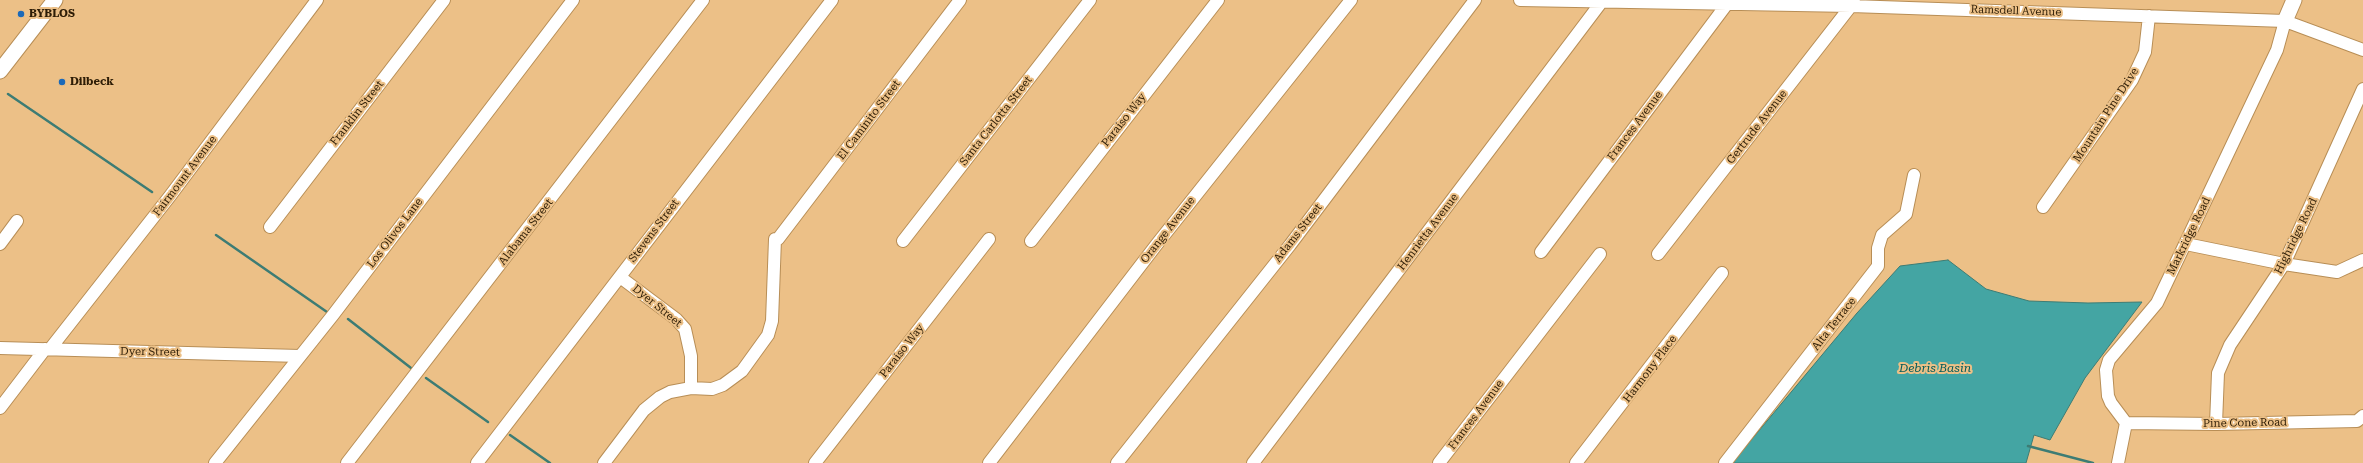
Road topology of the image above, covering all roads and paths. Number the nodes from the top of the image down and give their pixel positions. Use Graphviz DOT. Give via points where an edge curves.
graph roads {
  1 [pos="55,0"];
  2 [pos="316,0"];
  3 [pos="444,0"];
  4 [pos="573,0"];
  5 [pos="703,0"];
  6 [pos="832,0"];
  7 [pos="960,0"];
  8 [pos="1090,0"];
  9 [pos="1218,0"];
  10 [pos="1351,0"];
  11 [pos="1475,0"];
  12 [pos="1520,0"];
  13 [pos="2294,0"];
  14 [pos="1602,1"];
  15 [pos="1729,2"];
  16 [pos="1853,3"];
  17 [pos="2149,16"];
  18 [pos="2285,21"];
  19 [pos="2363,50"];
  20 [pos="0,71"];
  21 [pos="2363,89"];
  22 [pos="1914,175"];
  23 [pos="2044,207"];
  24 [pos="17,221"];
  25 [pos="270,226"];
  26 [pos="989,239"];
  27 [pos="903,241"];
  28 [pos="1031,241"];
  29 [pos="0,244"];
  30 [pos="2186,244"];
  31 [pos="1540,252"];
  32 [pos="1600,254"];
  33 [pos="1658,254"];
  34 [pos="2363,260"];
  35 [pos="2284,264"];
  36 [pos="1722,273"];
  37 [pos="620,277"];
  38 [pos="0,348"];
  39 [pos="47,349"];
  40 [pos="300,356"];
  41 [pos="691,388"];
  42 [pos="0,408"];
  43 [pos="2363,416"];
  44 [pos="2126,423"];
  45 [pos="2216,424"];
  46 [pos="215,463"];
  47 [pos="347,463"];
  48 [pos="477,463"];
  49 [pos="604,463"];
  50 [pos="815,463"];
  51 [pos="989,463"];
  52 [pos="1117,463"];
  53 [pos="1253,463"];
  54 [pos="1439,463"];
  55 [pos="1576,463"];
  56 [pos="1725,463"];
  57 [pos="2118,463"];
  1 -- 20 [label="main road"];
  2 -- 39 [label="street, Fairmount Avenue" via="170,196"];
  3 -- 25 [label="street, Franklin Street"];
  4 -- 40 [label="street, Los Olivos Lane"];
  5 -- 47 [label="street, Alabama Street"];
  6 -- 37 [label="street, Stevens Street"];
  7 -- 41 [label="street, El Caminito Street" via="776,239 772,321 768,335 742,371 723,385 712,389"];
  8 -- 27 [label="street, Santa Carlotta Street"];
  9 -- 28 [label="street, Paraiso Way"];
  10 -- 51 [label="street, Orange Avenue" via="1157,244"];
  11 -- 52 [label="street, Adams Street" via="1290,245"];
  12 -- 14 [label="street, Ramsdell Avenue"];
  13 -- 18 [label="main road, Markridge Road"];
  14 -- 15 [label="street, Ramsdell Avenue"];
  14 -- 53 [label="street, Henrietta Avenue"];
  15 -- 16 [label="street, Ramsdell Avenue"];
  15 -- 31 [label="street, Frances Avenue"];
  16 -- 17 [label="street, Ramsdell Avenue"];
  16 -- 33 [label="street, Gertrude Avenue"];
  17 -- 18 [label="street, Ramsdell Avenue"];
  17 -- 23 [label="street, Mountain Pine Drive" via="2146,48 2132,80"];
  18 -- 19 [label="street, Ramsdell Avenue"];
  18 -- 30 [label="street, Markridge Road" via="2276,50"];
  21 -- 35 [label="street, Highridge Road"];
  22 -- 56 [label="street, Alta Terrace" via="1906,214 1882,235 1878,248 1878,266"];
  24 -- 29 [label="street"];
  26 -- 50 [label="street, Paraiso Way"];
  30 -- 35 [label="street"];
  30 -- 44 [label="street, Markridge Road" via="2156,303 2109,360 2106,370 2108,396"];
  32 -- 54 [label="street, Frances Avenue"];
  34 -- 35 [label="street" via="2337,272"];
  35 -- 45 [label="street, Highridge Road" via="2230,345 2218,373"];
  36 -- 55 [label="street, Harmony Place"];
  37 -- 41 [label="street, Dyer Street" via="676,319 685,329 691,356"];
  37 -- 48 [label="street, Stevens Street"];
  38 -- 39 [label="street, Dyer Street"];
  39 -- 40 [label="street, Dyer Street"];
  39 -- 42 [label="street, Fairmount Avenue"];
  40 -- 46 [label="street, Los Olivos Lane"];
  41 -- 49 [label="street, El Caminito Street" via="670,392 644,410"];
  43 -- 45 [label="street, Pine Cone Road" via="2357,421"];
  44 -- 45 [label="street, Pine Cone Road"];
  44 -- 57 [label="street"];
}
